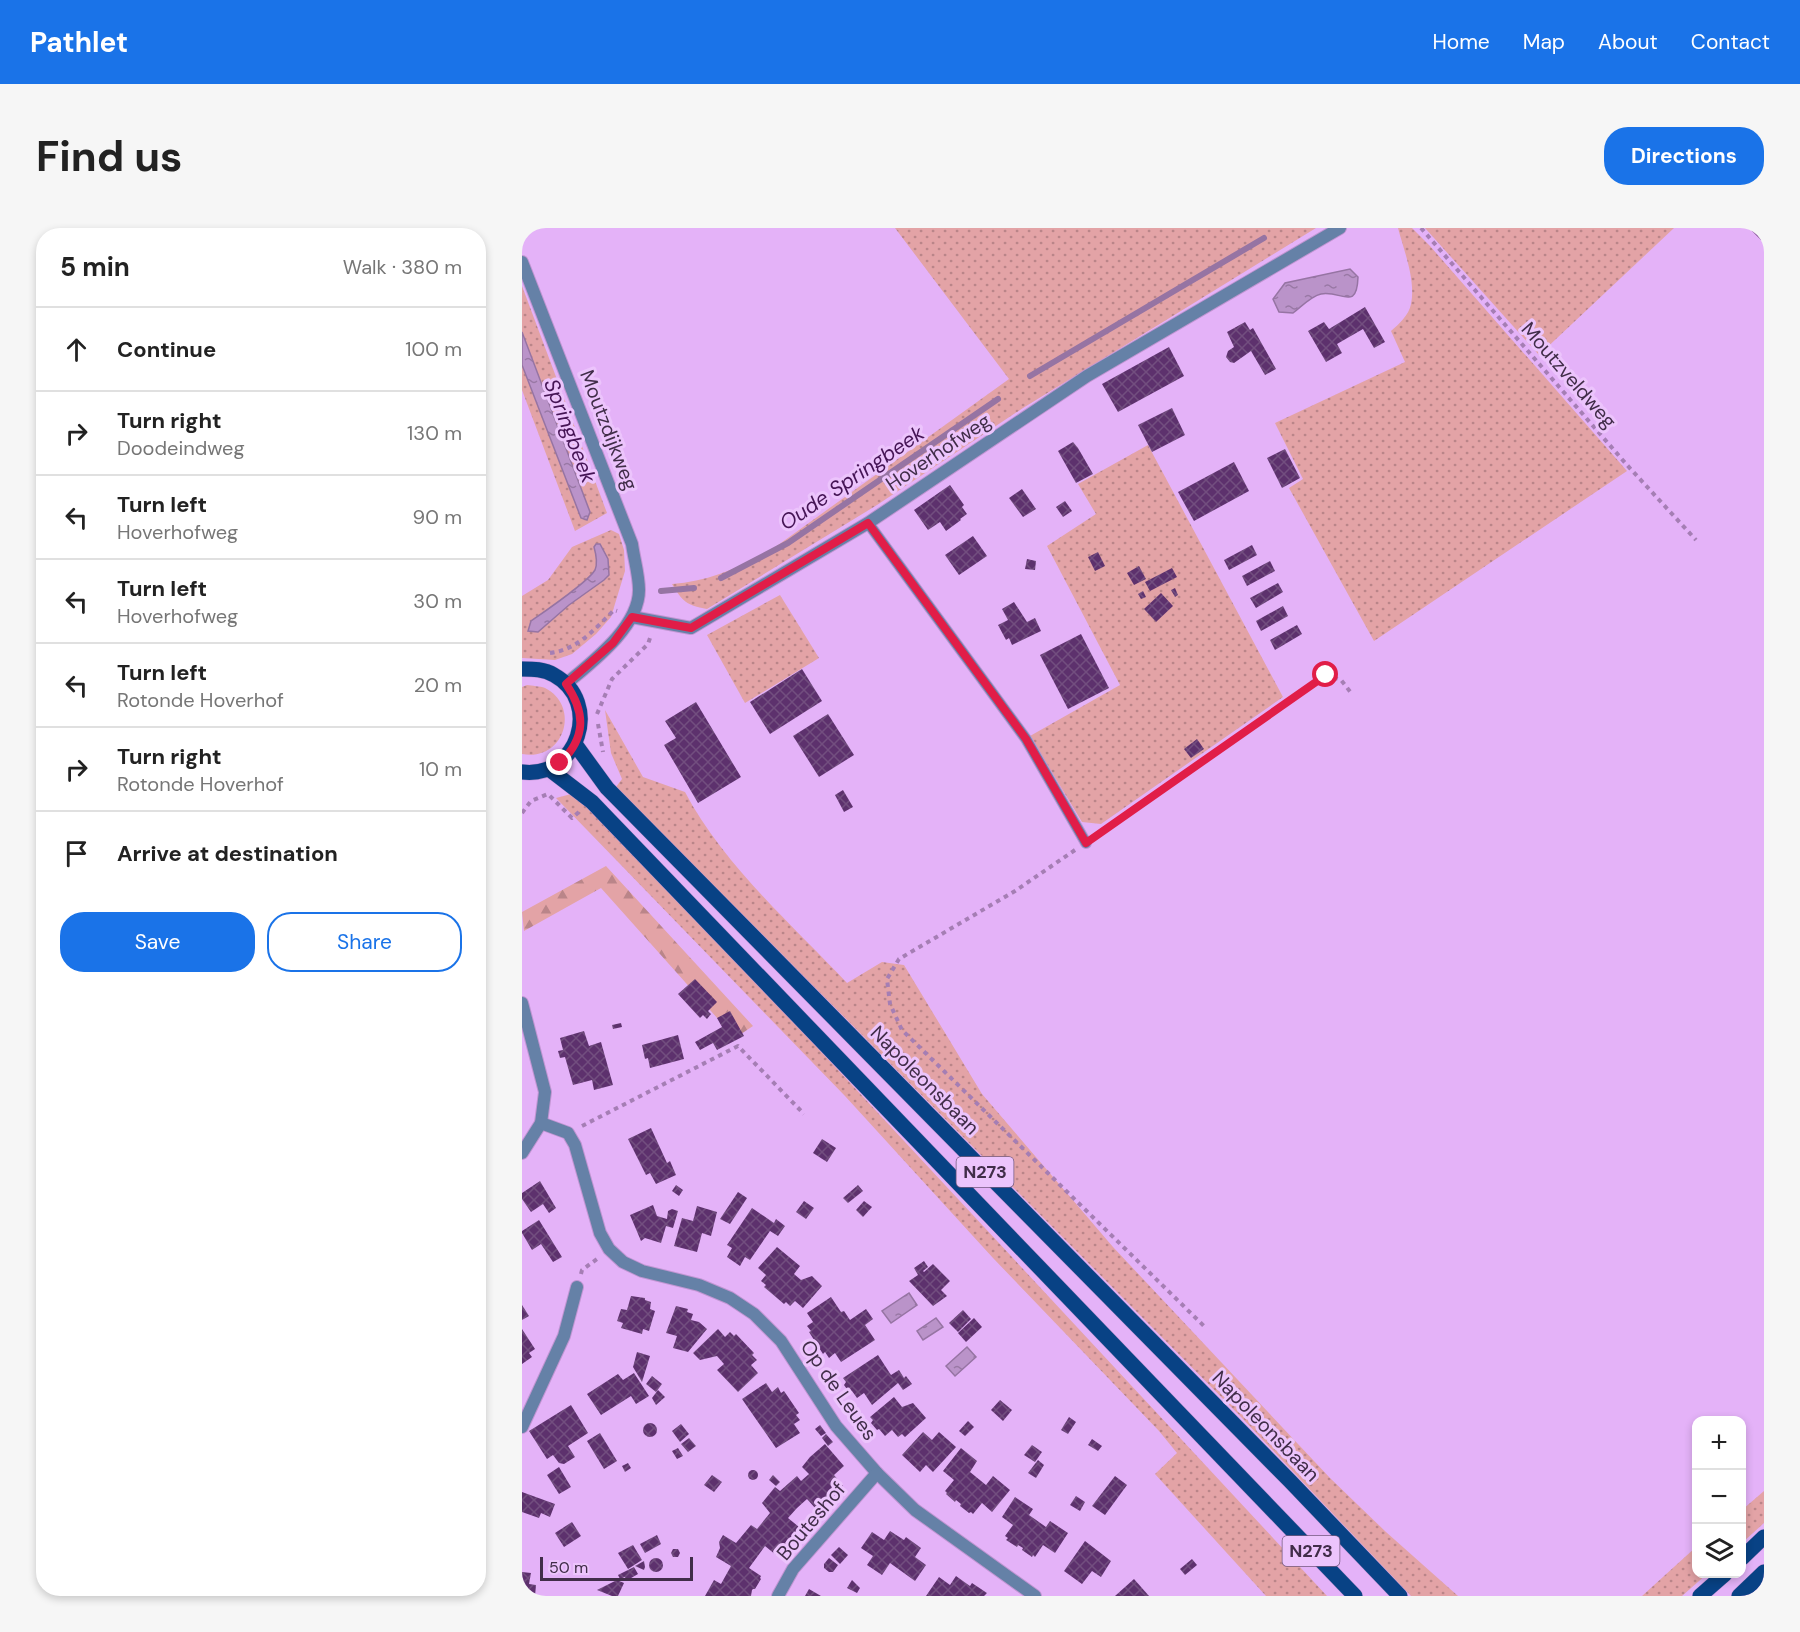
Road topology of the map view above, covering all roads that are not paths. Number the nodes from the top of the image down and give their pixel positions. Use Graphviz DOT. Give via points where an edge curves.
graph roads {
  1 [pos="1340,228"];
  2 [pos="522,262"];
  3 [pos="868,523"];
  4 [pos="632,617"];
  5 [pos="522,669"];
  6 [pos="566,684"];
  7 [pos="575,744"];
  8 [pos="549,769"];
  9 [pos="522,772"];
  10 [pos="1086,843"];
  11 [pos="522,1003"];
  12 [pos="541,1123"];
  13 [pos="522,1153"];
  14 [pos="577,1287"];
  15 [pos="522,1427"];
  16 [pos="877,1473"];
  17 [pos="1764,1537"];
  18 [pos="1746,1554"];
  19 [pos="1764,1572"];
  20 [pos="1720,1578"];
  21 [pos="778,1596"];
  22 [pos="1035,1596"];
  23 [pos="1355,1596"];
  24 [pos="1400,1596"];
  25 [pos="1700,1596"];
  26 [pos="1739,1596"];
  1 -- 3 [label="street, Hoverhofweg" via="1087,376"];
  2 -- 4 [label="street, Moutzdijkweg" via="632,544 639,592"];
  3 -- 4 [label="street, Hoverhofweg" via="691,628"];
  3 -- 10 [label="lane" via="1026,739"];
  4 -- 6 [label="street" via="613,643"];
  5 -- 6 [label="main road" via="538,669"];
  6 -- 7 [label="main road" via="580,713"];
  7 -- 8 [label="main road"];
  7 -- 24 [label="main road, Napoleonsbaan / N273" via="607,788"];
  8 -- 9 [label="main road"];
  8 -- 23 [label="main road, N273" via="592,802"];
  11 -- 12 [label="street" via="545,1092"];
  12 -- 13 [label="street"];
  12 -- 16 [label="street, Op de Leues" via="568,1133 575,1145 600,1233 609,1249 623,1262 642,1271 699,1286 730,1298 754,1314 781,1341 836,1426"];
  14 -- 15 [label="street" via="564,1336"];
  16 -- 21 [label="street, Bouteshof" via="793,1569"];
  16 -- 22 [label="street, Op de Leues" via="915,1510"];
  17 -- 18 [label="main road"];
  19 -- 26 [label="main road"];
  20 -- 25 [label="main road"];
}
